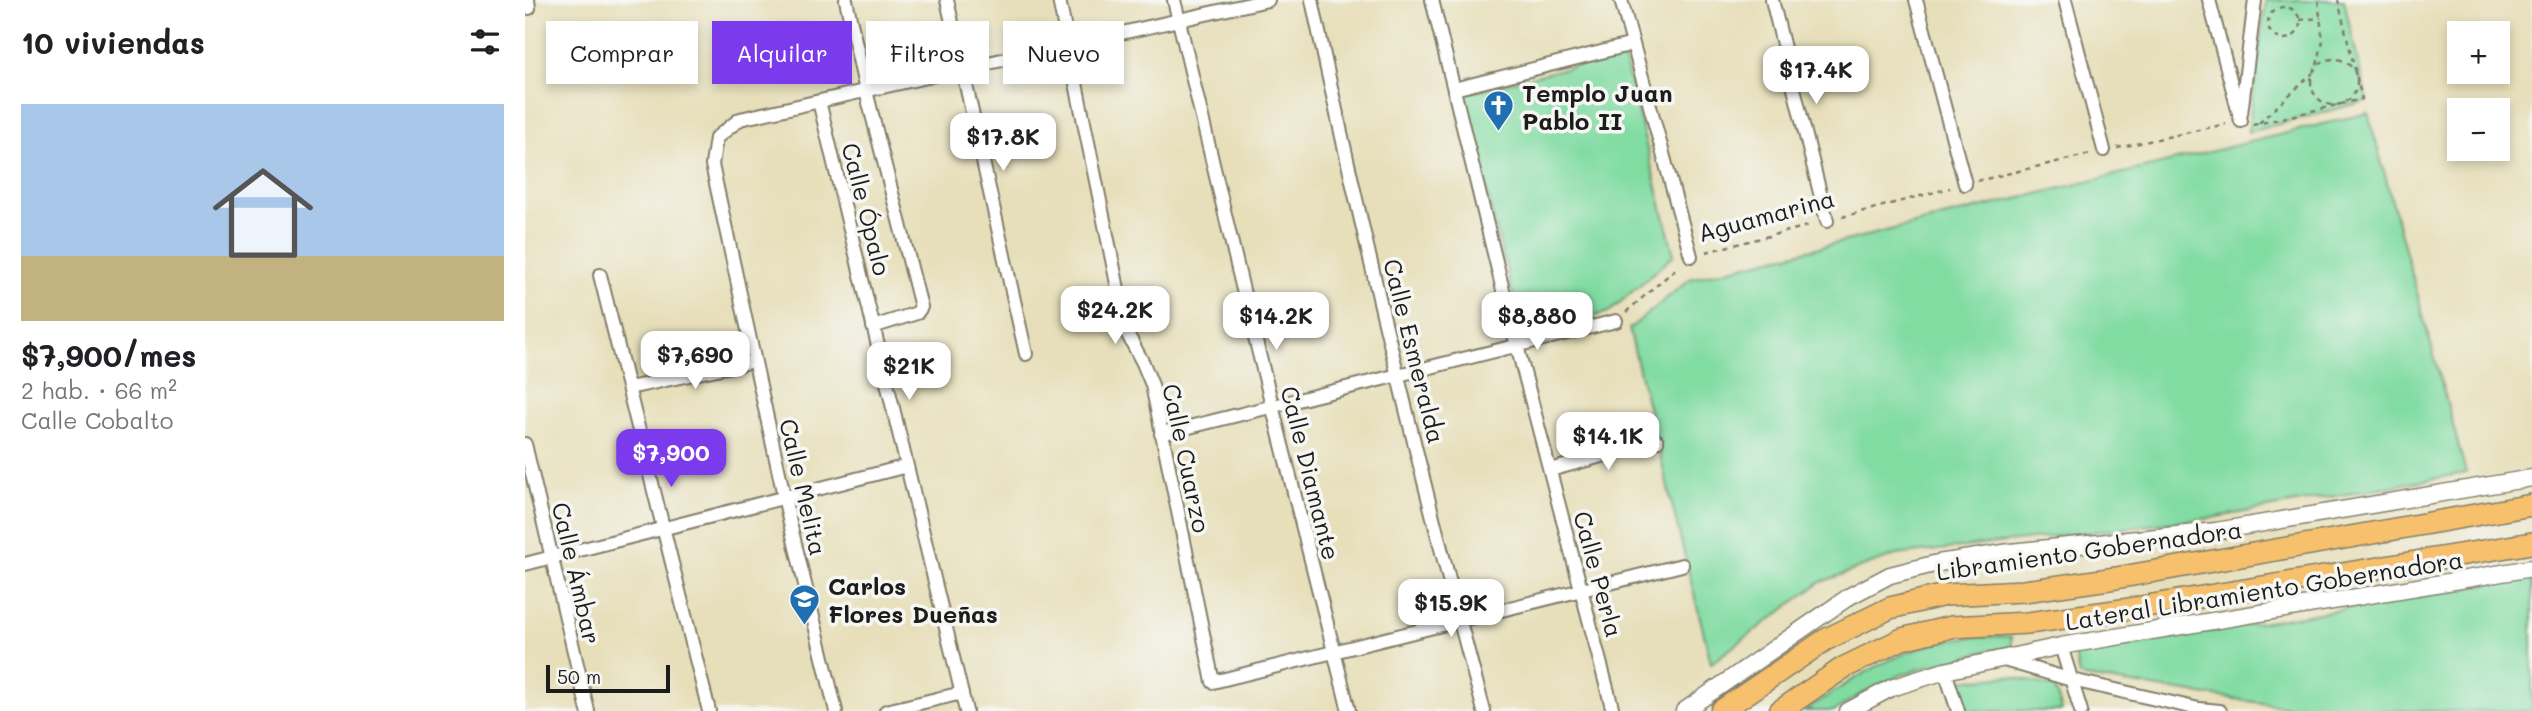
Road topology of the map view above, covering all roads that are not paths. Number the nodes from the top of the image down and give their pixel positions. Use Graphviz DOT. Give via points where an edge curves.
graph roads {
  1 [pos="846,0"];
  2 [pos="947,0"];
  3 [pos="1059,0"];
  4 [pos="1174,0"];
  5 [pos="1268,0"];
  6 [pos="1312,0"];
  7 [pos="1432,0"];
  8 [pos="1621,0"];
  9 [pos="1772,0"];
  10 [pos="1916,0"];
  11 [pos="2065,0"];
  12 [pos="2209,0"];
  13 [pos="2255,0"];
  14 [pos="1179,20"];
  15 [pos="952,21"];
  16 [pos="1063,21"];
  17 [pos="1124,32"];
  18 [pos="1633,44"];
  19 [pos="893,84"];
  20 [pos="965,84"];
  21 [pos="1076,84"];
  22 [pos="1454,89"];
  23 [pos="866,90"];
  24 [pos="819,101"];
  25 [pos="2104,150"];
  26 [pos="1965,184"];
  27 [pos="1828,220"];
  28 [pos="1691,256"];
  29 [pos="600,275"];
  30 [pos="1616,321"];
  31 [pos="873,327"];
  32 [pos="1518,346"];
  33 [pos="1026,354"];
  34 [pos="754,361"];
  35 [pos="1399,375"];
  36 [pos="629,388"];
  37 [pos="1272,406"];
  38 [pos="1161,434"];
  39 [pos="1657,441"];
  40 [pos="525,444"];
  41 [pos="907,466"];
  42 [pos="1550,470"];
  43 [pos="2532,478"];
  44 [pos="784,497"];
  45 [pos="2532,505"];
  46 [pos="664,528"];
  47 [pos="2532,543"];
  48 [pos="552,557"];
  49 [pos="525,564"];
  50 [pos="1682,565"];
  51 [pos="2532,568"];
  52 [pos="1581,590"];
  53 [pos="1459,620"];
  54 [pos="2061,646"];
  55 [pos="1334,652"];
  56 [pos="2004,660"];
  57 [pos="1945,671"];
  58 [pos="2072,680"];
  59 [pos="962,694"];
  60 [pos="2200,710"];
  61 [pos="588,711"];
  62 [pos="709,711"];
  63 [pos="835,711"];
  64 [pos="886,711"];
  65 [pos="966,711"];
  66 [pos="1349,711"];
  67 [pos="1484,711"];
  68 [pos="1613,711"];
  69 [pos="1684,711"];
  70 [pos="1721,711"];
  71 [pos="1780,711"];
  72 [pos="1848,711"];
  73 [pos="1958,711"];
  74 [pos="2081,711"];
  75 [pos="2220,711"];
  1 -- 23 [label="street, Calle Ópalo"];
  2 -- 15 [label="street"];
  3 -- 16 [label="street, Calle Cuarzo"];
  4 -- 14 [label="street, Calle Diamante"];
  5 -- 14 [label="street"];
  6 -- 35 [label="street, Calle Esmeralda"];
  7 -- 22 [label="street, Calle Perla"];
  8 -- 18 [label="street"];
  9 -- 27 [label="street"];
  10 -- 26 [label="street"];
  11 -- 25 [label="street"];
  12 -- 13 [label="street" via="2241,121"];
  14 -- 17 [label="street"];
  14 -- 37 [label="street, Calle Diamante"];
  18 -- 22 [label="street"];
  18 -- 28 [label="street"];
  19 -- 23 [label="street"];
  20 -- 33 [label="street"];
  21 -- 38 [label="street, Calle Cuarzo" via="1127,333 1152,385"];
  22 -- 32 [label="street, Calle Perla"];
  23 -- 24 [label="street"];
  23 -- 31 [label="street, Calle Ópalo" via="921,307 916,313"];
  24 -- 31 [label="street, Calle Ópalo"];
  24 -- 34 [label="street, Calle Melita" via="740,119 716,138 712,166"];
  29 -- 36 [label="street"];
  30 -- 32 [label="street"];
  31 -- 41 [label="street, Calle Ópalo"];
  32 -- 35 [label="street"];
  32 -- 42 [label="street, Calle Perla"];
  34 -- 36 [label="street"];
  34 -- 44 [label="street, Calle Melita"];
  35 -- 37 [label="street"];
  35 -- 53 [label="street, Calle Esmeralda"];
  36 -- 46 [label="street"];
  37 -- 38 [label="street"];
  37 -- 55 [label="street, Calle Diamante"];
  38 -- 55 [label="street, Calle Cuarzo" via="1213,682"];
  39 -- 42 [label="street"];
  40 -- 48 [label="street, Calle Ámbar"];
  41 -- 44 [label="street"];
  41 -- 59 [label="street, Calle Ópalo"];
  42 -- 52 [label="street, Calle Perla"];
  43 -- 69 [label="street" via="2216,531 2010,552 1890,575 1850,596"];
  44 -- 46 [label="street"];
  44 -- 63 [label="street, Calle Melita"];
  45 -- 70 [label="highway, Libramiento Gobernadora" via="2116,578 2024,591 1945,595 1890,608 1825,640"];
  46 -- 48 [label="street"];
  46 -- 62 [label="street"];
  47 -- 71 [label="highway" via="2122,610 2028,623 1951,626 1902,639 1843,668"];
  48 -- 49 [label="street"];
  48 -- 61 [label="street, Calle Ámbar"];
  50 -- 52 [label="street"];
  51 -- 54 [label="street, Lateral Libramiento Gobernadora"];
  52 -- 53 [label="street"];
  52 -- 68 [label="street, Calle Perla"];
  53 -- 55 [label="street"];
  53 -- 67 [label="street, Calle Esmeralda"];
  54 -- 56 [label="street, Lateral Libramiento Gobernadora"];
  54 -- 58 [label="street"];
  55 -- 66 [label="street, Calle Diamante"];
  56 -- 57 [label="street, Lateral Libramiento Gobernadora"];
  56 -- 58 [label="street"];
  57 -- 72 [label="street, Lateral Libramiento Gobernadora" via="1891,688"];
  57 -- 73 [label="street"];
  58 -- 60 [label="street"];
  58 -- 74 [label="street"];
  59 -- 64 [label="street"];
  59 -- 65 [label="street, Calle Ópalo"];
  60 -- 75 [label="street"];
}
